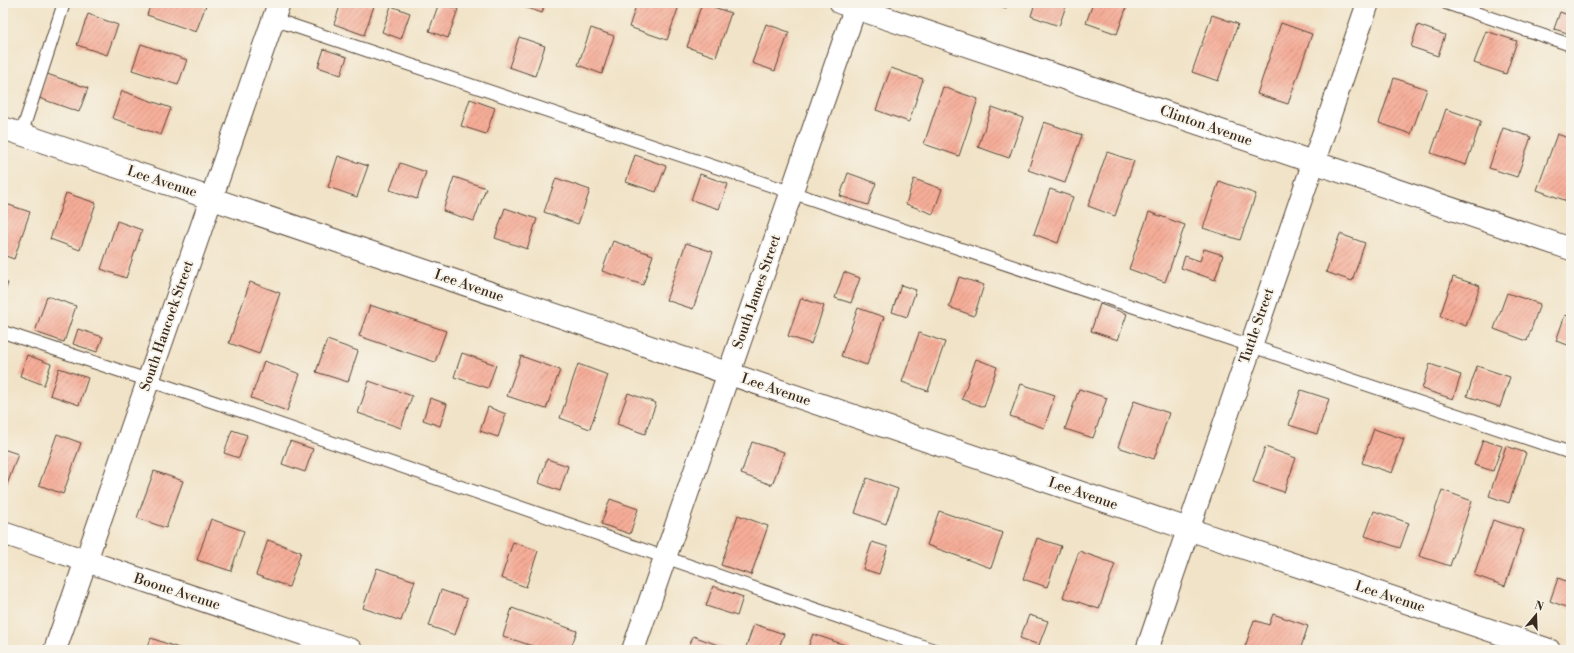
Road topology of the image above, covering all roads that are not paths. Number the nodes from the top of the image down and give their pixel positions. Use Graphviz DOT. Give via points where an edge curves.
graph roads {
  1 [pos="64,3"];
  2 [pos="1368,3"];
  3 [pos="1446,3"];
  4 [pos="851,5"];
  5 [pos="276,11"];
  6 [pos="1571,45"];
  7 [pos="12,131"];
  8 [pos="1313,162"];
  9 [pos="791,192"];
  10 [pos="211,198"];
  11 [pos="1571,249"];
  12 [pos="3,332"];
  13 [pos="1250,346"];
  14 [pos="728,374"];
  15 [pos="148,381"];
  16 [pos="1571,453"];
  17 [pos="1188,529"];
  18 [pos="3,533"];
  19 [pos="665,558"];
  20 [pos="86,561"];
  21 [pos="55,650"];
  22 [pos="351,650"];
  23 [pos="633,650"];
  24 [pos="934,650"];
  25 [pos="1147,650"];
  26 [pos="1549,650"];
  1 -- 7 [label="lane"];
  2 -- 8 [label="street, Tuttle Street"];
  3 -- 6 [label="lane"];
  4 -- 8 [label="street, Clinton Avenue"];
  4 -- 9 [label="street, South James Street"];
  5 -- 9 [label="lane"];
  5 -- 10 [label="street, South Hancock Street"];
  7 -- 10 [label="street, Lee Avenue"];
  8 -- 11 [label="street, Clinton Avenue"];
  8 -- 13 [label="street, Tuttle Street"];
  9 -- 13 [label="lane"];
  9 -- 14 [label="street, South James Street"];
  10 -- 14 [label="street, Lee Avenue"];
  10 -- 15 [label="street, South Hancock Street"];
  12 -- 15 [label="lane"];
  13 -- 16 [label="lane"];
  13 -- 17 [label="street, Tuttle Street"];
  14 -- 17 [label="street, Lee Avenue"];
  14 -- 19 [label="street, South James Street"];
  15 -- 19 [label="lane"];
  15 -- 20 [label="street, South Hancock Street"];
  17 -- 25 [label="street, Tuttle Street"];
  17 -- 26 [label="street, Lee Avenue"];
  18 -- 20 [label="street, Boone Avenue"];
  19 -- 23 [label="street, South James Street"];
  19 -- 24 [label="lane"];
  20 -- 21 [label="street, South Hancock Street"];
  20 -- 22 [label="street, Boone Avenue"];
}
